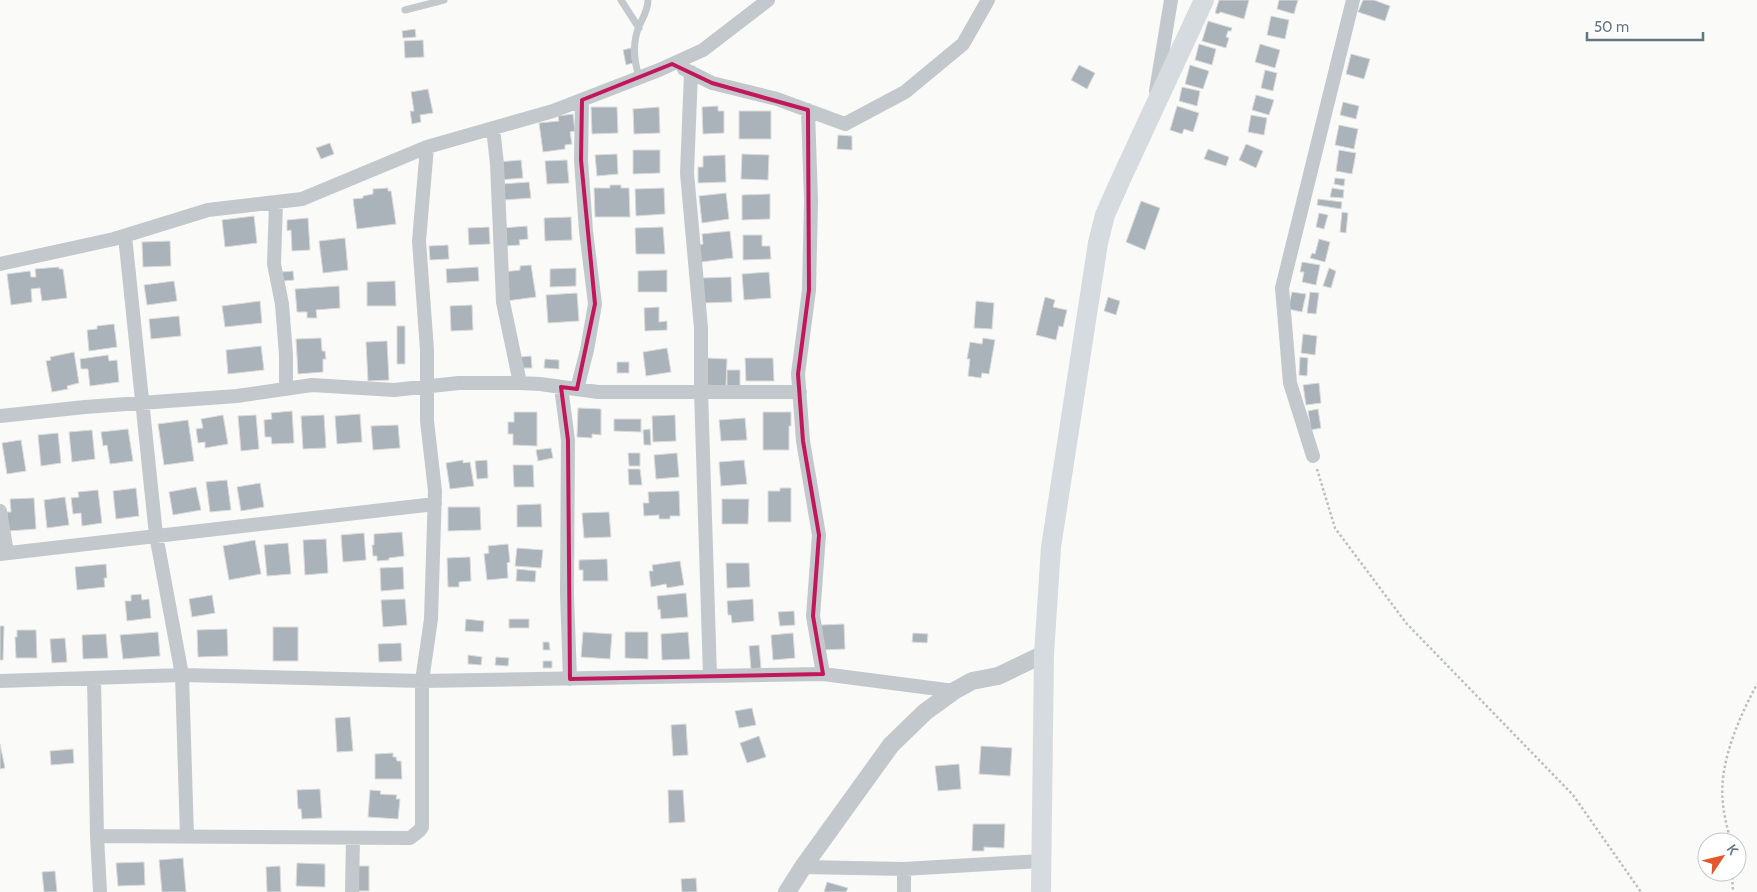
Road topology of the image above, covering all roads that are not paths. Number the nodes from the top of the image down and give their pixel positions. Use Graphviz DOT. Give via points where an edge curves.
graph roads {
  1 [pos="444,0"];
  2 [pos="621,0"];
  3 [pos="648,0"];
  4 [pos="768,0"];
  5 [pos="988,0"];
  6 [pos="1171,0"];
  7 [pos="1204,0"];
  8 [pos="1353,0"];
  9 [pos="405,10"];
  10 [pos="638,28"];
  11 [pos="672,64"];
  12 [pos="691,72"];
  13 [pos="639,77"];
  14 [pos="582,100"];
  15 [pos="808,110"];
  16 [pos="1153,111"];
  17 [pos="493,128"];
  18 [pos="426,147"];
  19 [pos="276,202"];
  20 [pos="125,236"];
  21 [pos="0,264"];
  22 [pos="520,383"];
  23 [pos="428,386"];
  24 [pos="561,387"];
  25 [pos="286,389"];
  26 [pos="578,389"];
  27 [pos="701,391"];
  28 [pos="800,392"];
  29 [pos="143,403"];
  30 [pos="0,416"];
  31 [pos="1313,456"];
  32 [pos="434,504"];
  33 [pos="0,511"];
  34 [pos="156,535"];
  35 [pos="3,553"];
  36 [pos="1044,654"];
  37 [pos="823,674"];
  38 [pos="182,675"];
  39 [pos="710,676"];
  40 [pos="94,678"];
  41 [pos="570,678"];
  42 [pos="0,681"];
  43 [pos="422,681"];
  44 [pos="954,691"];
  45 [pos="97,836"];
  46 [pos="187,836"];
  47 [pos="353,838"];
  48 [pos="1040,861"];
  49 [pos="803,867"];
  50 [pos="904,869"];
  51 [pos="100,892"];
  52 [pos="352,892"];
  53 [pos="787,892"];
  54 [pos="904,892"];
  55 [pos="1041,892"];
  1 -- 9 [label="lane"];
  2 -- 10 [label="lane"];
  3 -- 10 [label="lane"];
  4 -- 11 [label="street" via="703,50"];
  5 -- 15 [label="street" via="963,44 905,92 845,124"];
  6 -- 16 [label="street"];
  7 -- 16 [label="main road"];
  8 -- 31 [label="street" via="1282,288 1290,383"];
  10 -- 13 [label="lane" via="634,59"];
  11 -- 12 [label="street"];
  11 -- 13 [label="street"];
  12 -- 15 [label="street" via="712,83"];
  12 -- 27 [label="street" via="688,173 701,328"];
  13 -- 14 [label="street"];
  14 -- 17 [label="street"];
  14 -- 26 [label="street" via="581,160 596,304"];
  15 -- 28 [label="street" via="809,290 798,374"];
  16 -- 36 [label="main road" via="1105,215 1098,243 1051,547"];
  17 -- 18 [label="street"];
  17 -- 22 [label="street" via="503,302"];
  18 -- 19 [label="street" via="302,199"];
  18 -- 23 [label="street" via="419,240"];
  19 -- 20 [label="street" via="208,210"];
  19 -- 25 [label="street" via="274,264 282,304"];
  20 -- 21 [label="street"];
  20 -- 29 [label="street"];
  22 -- 23 [label="street"];
  22 -- 24 [label="street"];
  23 -- 25 [label="street" via="394,390 312,385"];
  23 -- 32 [label="street" via="427,421"];
  24 -- 26 [label="street"];
  24 -- 41 [label="street" via="568,440"];
  25 -- 29 [label="street"];
  26 -- 27 [label="street" via="598,392"];
  27 -- 28 [label="street"];
  27 -- 39 [label="street"];
  28 -- 37 [label="street" via="803,441 819,535 813,616"];
  29 -- 30 [label="street"];
  29 -- 34 [label="street"];
  32 -- 34 [label="street"];
  32 -- 43 [label="street" via="432,619"];
  33 -- 35 [label="street"];
  34 -- 35 [label="street"];
  34 -- 38 [label="street"];
  36 -- 44 [label="street" via="998,676 972,681"];
  36 -- 48 [label="main road"];
  37 -- 39 [label="street"];
  37 -- 44 [label="street"];
  38 -- 40 [label="street"];
  38 -- 43 [label="street"];
  38 -- 46 [label="street"];
  39 -- 41 [label="street"];
  40 -- 42 [label="street"];
  40 -- 45 [label="street"];
  41 -- 43 [label="street"];
  43 -- 47 [label="street" via="422,827 410,838"];
  44 -- 49 [label="street" via="925,712 891,745"];
  45 -- 46 [label="street"];
  45 -- 51 [label="street"];
  46 -- 47 [label="street"];
  47 -- 52 [label="street"];
  48 -- 50 [label="street"];
  48 -- 55 [label="main road"];
  49 -- 50 [label="street"];
  49 -- 53 [label="street"];
  50 -- 54 [label="street"];
}
